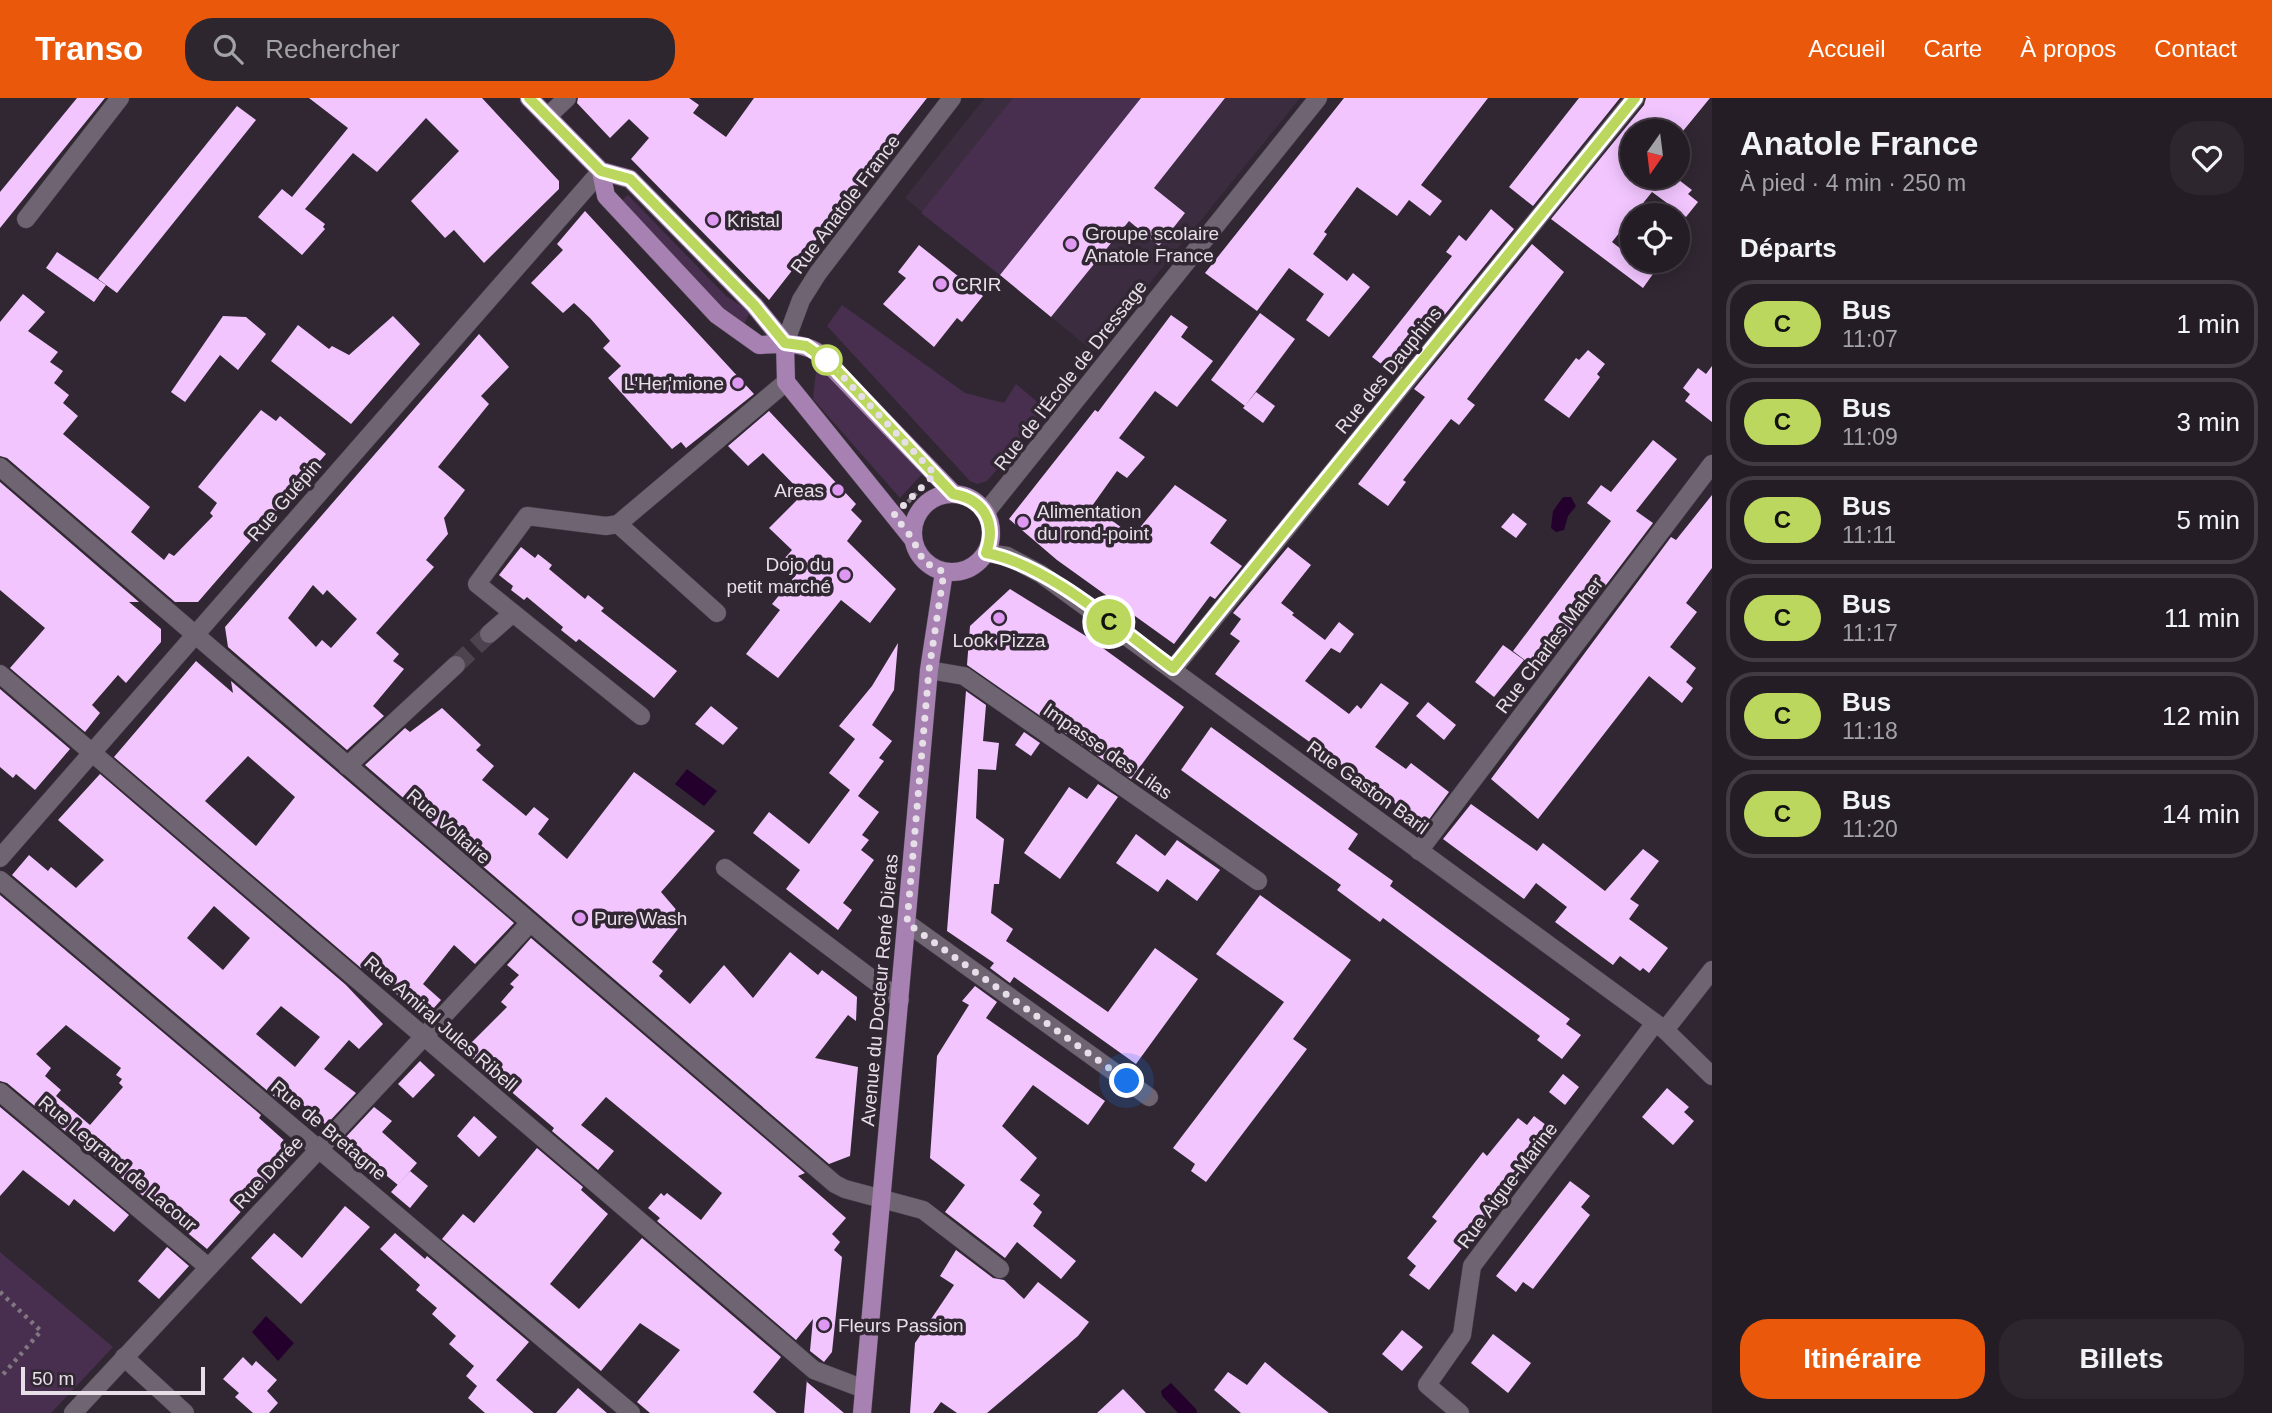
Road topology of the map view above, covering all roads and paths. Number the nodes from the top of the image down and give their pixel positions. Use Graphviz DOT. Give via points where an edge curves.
graph roads {
  1 [pos="120,98"];
  2 [pos="529,98"];
  3 [pos="568,98"];
  4 [pos="952,98"];
  5 [pos="1318,98"];
  6 [pos="1635,98"];
  7 [pos="547,117"];
  8 [pos="601,171"];
  9 [pos="26,219"];
  10 [pos="785,343"];
  11 [pos="786,382"];
  12 [pos="1712,464"];
  13 [pos="0,467"];
  14 [pos="935,474"];
  15 [pos="953,494"];
  16 [pos="986,512"];
  17 [pos="894,515"];
  18 [pos="618,524"];
  19 [pos="912,538"];
  20 [pos="986,553"];
  21 [pos="944,572"];
  22 [pos="513,612"];
  23 [pos="717,613"];
  24 [pos="195,633"];
  25 [pos="489,634"];
  26 [pos="456,665"];
  27 [pos="1173,668"];
  28 [pos="929,670"];
  29 [pos="0,674"];
  30 [pos="641,716"];
  31 [pos="91,751"];
  32 [pos="347,766"];
  33 [pos="1419,851"];
  34 [pos="0,858"];
  35 [pos="725,868"];
  36 [pos="0,880"];
  37 [pos="1258,881"];
  38 [pos="907,923"];
  39 [pos="529,924"];
  40 [pos="1712,970"];
  41 [pos="900,1000"];
  42 [pos="1660,1026"];
  43 [pos="424,1036"];
  44 [pos="1712,1076"];
  45 [pos="0,1092"];
  46 [pos="1149,1097"];
  47 [pos="318,1149"];
  48 [pos="881,1198"];
  49 [pos="208,1267"];
  50 [pos="1000,1269"];
  51 [pos="0,1292"];
  52 [pos="124,1357"];
  53 [pos="0,1378"];
  54 [pos="864,1389"];
  55 [pos="73,1413"];
  56 [pos="185,1413"];
  57 [pos="631,1413"];
  58 [pos="862,1413"];
  59 [pos="1460,1413"];
  1 -- 9 [label="street"];
  2 -- 7 [label="main road"];
  3 -- 7 [label="street"];
  4 -- 10 [label="street, Rue Anatole France" via="818,273 801,300"];
  5 -- 16 [label="street, Rue de l'École de Dressage"];
  6 -- 27 [label="street, Rue des Dauphins"];
  7 -- 8 [label="main road"];
  8 -- 10 [label="main road" via="630,179 754,305"];
  8 -- 10 [label="main road" via="606,196 717,315 759,345"];
  8 -- 24 [label="street, Rue Guépin"];
  10 -- 11 [label="main road"];
  10 -- 14 [label="main road" via="806,346 829,362"];
  11 -- 17 [label="main road"];
  11 -- 18 [label="street"];
  12 -- 33 [label="street, Rue Charles Maher"];
  13 -- 24 [label="street, Rue Voltaire"];
  14 -- 15 [label="main road"];
  14 -- 17 [label="path"];
  15 -- 16 [label="main road" via="976,502"];
  15 -- 19 [label="main road" via="939,495 922,508"];
  16 -- 20 [label="main road" via="991,526"];
  17 -- 19 [label="main road"];
  18 -- 22 [label="street" via="527,516 477,584"];
  18 -- 23 [label="street"];
  19 -- 21 [label="main road" via="924,562"];
  20 -- 21 [label="main road" via="971,568"];
  20 -- 27 [label="street, Rue Gaston Baril" via="1007,556 1041,573"];
  21 -- 28 [label="main road, Avenue du Docteur René Dieras"];
  22 -- 25 [label="street"];
  22 -- 30 [label="street"];
  24 -- 31 [label="street, Rue Guépin"];
  24 -- 32 [label="street, Rue Voltaire"];
  26 -- 32 [label="street"];
  27 -- 33 [label="street, Rue Gaston Baril"];
  28 -- 37 [label="street, Impasse des Lilas" via="964,676"];
  28 -- 38 [label="main road, Avenue du Docteur René Dieras"];
  29 -- 31 [label="street, Rue Amiral Jules Ribell"];
  31 -- 34 [label="street, Rue Guépin"];
  31 -- 43 [label="street, Rue Amiral Jules Ribell"];
  32 -- 39 [label="street, Rue Voltaire"];
  33 -- 42 [label="street, Rue Gaston Baril"];
  35 -- 41 [label="street"];
  36 -- 47 [label="street, Rue de Bretagne"];
  38 -- 41 [label="main road, Avenue du Docteur René Dieras"];
  38 -- 46 [label="street"];
  39 -- 43 [label="street, Rue Dorée"];
  39 -- 48 [label="street, Rue Voltaire" via="835,1184"];
  40 -- 42 [label="street"];
  41 -- 48 [label="main road, Avenue du Docteur René Dieras"];
  42 -- 44 [label="street, Rue Gaston Baril"];
  42 -- 59 [label="street, Rue Aigue-Marine" via="1472,1266 1462,1335 1427,1385"];
  43 -- 47 [label="street, Rue Dorée"];
  43 -- 54 [label="street, Rue Amiral Jules Ribell" via="814,1370"];
  45 -- 49 [label="street, Rue Legrand de Lacour"];
  47 -- 49 [label="street, Rue Dorée"];
  47 -- 57 [label="street, Rue de Bretagne"];
  48 -- 50 [label="street, Rue Voltaire" via="923,1210"];
  48 -- 54 [label="main road, Avenue du Docteur René Dieras"];
  49 -- 52 [label="street, Rue Dorée"];
  51 -- 53 [label="path" via="41,1331"];
  52 -- 55 [label="street, Rue Dorée"];
  52 -- 56 [label="street"];
  54 -- 58 [label="main road, Avenue du Docteur René Dieras"];
}
